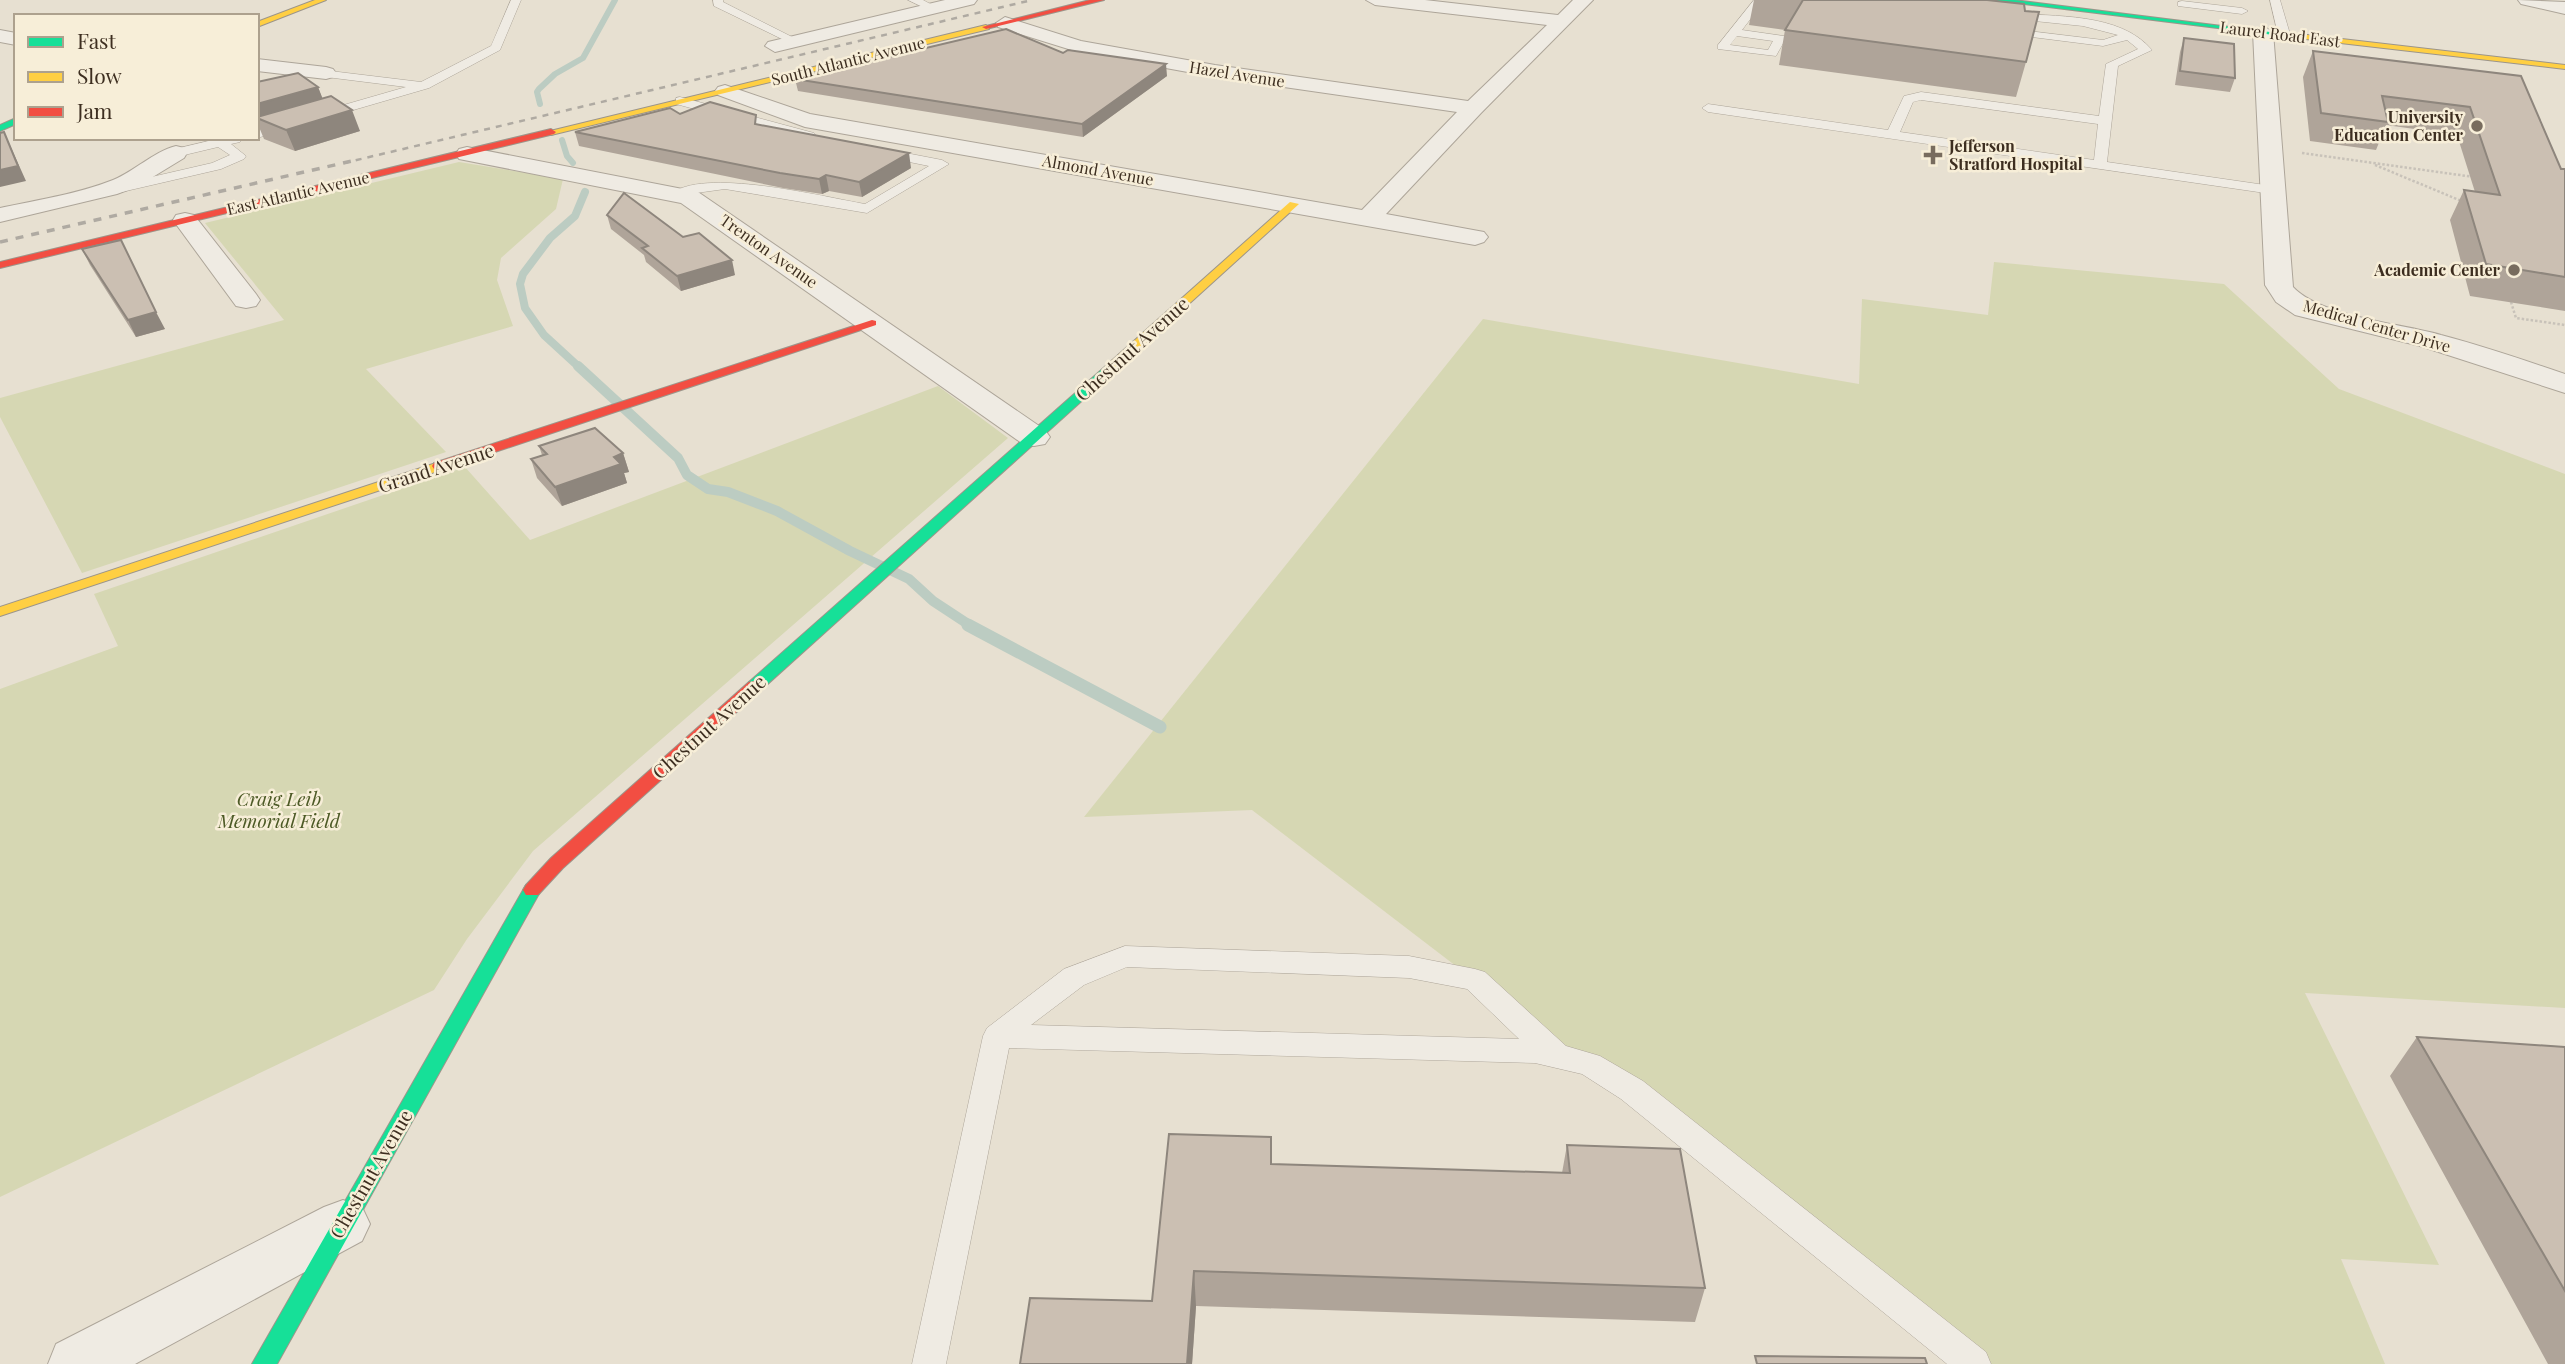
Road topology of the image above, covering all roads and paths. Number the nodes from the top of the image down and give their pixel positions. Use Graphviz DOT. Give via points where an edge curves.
graph roads {
  1 [pos="322,0"];
  2 [pos="516,0"];
  3 [pos="718,0"];
  4 [pos="913,0"];
  5 [pos="968,0"];
  6 [pos="1100,0"];
  7 [pos="1375,0"];
  8 [pos="1584,0"];
  9 [pos="1760,0"];
  10 [pos="2275,0"];
  11 [pos="2527,0"];
  12 [pos="2182,2"];
  13 [pos="1995,7"];
  14 [pos="933,8"];
  15 [pos="2565,8"];
  16 [pos="2242,11"];
  17 [pos="1563,21"];
  18 [pos="2182,22"];
  19 [pos="1005,23"];
  20 [pos="259,24"];
  21 [pos="1988,29"];
  22 [pos="1733,32"];
  23 [pos="2274,33"];
  24 [pos="2129,36"];
  25 [pos="784,43"];
  26 [pos="259,65"];
  27 [pos="2565,67"];
  28 [pos="326,73"];
  29 [pos="425,85"];
  30 [pos="725,90"];
  31 [pos="680,101"];
  32 [pos="1473,108"];
  33 [pos="1708,108"];
  34 [pos="2106,121"];
  35 [pos="596,122"];
  36 [pos="259,133"];
  37 [pos="1892,135"];
  38 [pos="231,140"];
  39 [pos="824,140"];
  40 [pos="220,143"];
  41 [pos="2270,148"];
  42 [pos="863,149"];
  43 [pos="176,153"];
  44 [pos="467,153"];
  45 [pos="2368,162"];
  46 [pos="2100,165"];
  47 [pos="2486,179"];
  48 [pos="2272,190"];
  49 [pos="94,194"];
  50 [pos="677,195"];
  51 [pos="2466,203"];
  52 [pos="1294,204"];
  53 [pos="0,215"];
  54 [pos="1369,217"];
  55 [pos="186,219"];
  56 [pos="1475,237"];
  57 [pos="0,265"];
  58 [pos="246,300"];
  59 [pos="2511,302"];
  60 [pos="872,323"];
  61 [pos="2565,326"];
  62 [pos="2565,384"];
  63 [pos="1034,437"];
  64 [pos="0,612"];
  65 [pos="998,1036"];
  66 [pos="1557,1056"];
  67 [pos="343,1224"];
  68 [pos="77,1364"];
  69 [pos="264,1364"];
  70 [pos="929,1364"];
  71 [pos="1974,1364"];
  1 -- 20 [label="street"];
  2 -- 29 [label="lane" via="496,48"];
  3 -- 25 [label="lane"];
  4 -- 14 [label="lane"];
  5 -- 14 [label="street"];
  6 -- 19 [label="street, South Atlantic Avenue"];
  7 -- 17 [label="street"];
  8 -- 17 [label="street"];
  9 -- 22 [label="lane"];
  10 -- 23 [label="lane"];
  11 -- 15 [label="street"];
  12 -- 16 [label="lane"];
  12 -- 18 [label="lane"];
  13 -- 18 [label="street, Laurel Road East"];
  13 -- 24 [label="lane" via="2104,27"];
  14 -- 25 [label="street"];
  17 -- 32 [label="street"];
  18 -- 23 [label="street, Laurel Road East"];
  19 -- 30 [label="street, South Atlantic Avenue"];
  19 -- 32 [label="street, Hazel Avenue" via="1078,46 1215,71"];
  21 -- 24 [label="lane" via="2103,43"];
  23 -- 27 [label="street, Laurel Road East"];
  23 -- 41 [label="street, Medical Center Drive"];
  24 -- 34 [label="lane" via="2146,50 2112,64"];
  26 -- 28 [label="street"];
  28 -- 29 [label="lane"];
  29 -- 36 [label="lane"];
  30 -- 31 [label="street, South Atlantic Avenue"];
  30 -- 52 [label="street, Almond Avenue" via="805,120"];
  31 -- 35 [label="street, South Atlantic Avenue"];
  31 -- 39 [label="lane"];
  32 -- 54 [label="street"];
  33 -- 37 [label="lane"];
  34 -- 37 [label="lane" via="1921,96 1908,99"];
  34 -- 46 [label="lane"];
  35 -- 44 [label="street, East Atlantic Avenue"];
  37 -- 46 [label="lane"];
  38 -- 40 [label="lane"];
  40 -- 43 [label="lane"];
  40 -- 49 [label="lane" via="239,156 216,166"];
  41 -- 45 [label="path"];
  41 -- 48 [label="street, Medical Center Drive"];
  42 -- 50 [label="lane" via="942,164 867,209 724,185"];
  43 -- 49 [label="street" via="126,183"];
  44 -- 50 [label="street, Trenton Avenue"];
  44 -- 55 [label="street, East Atlantic Avenue"];
  45 -- 47 [label="path"];
  45 -- 51 [label="path"];
  46 -- 48 [label="lane"];
  48 -- 62 [label="street, Medical Center Drive" via="2278,285 2285,297 2337,319 2475,354"];
  49 -- 53 [label="street"];
  50 -- 60 [label="street, Trenton Avenue" via="716,214"];
  52 -- 54 [label="street, Almond Avenue"];
  52 -- 63 [label="street, Chestnut Avenue"];
  54 -- 56 [label="street, Almond Avenue"];
  55 -- 57 [label="street, East Atlantic Avenue"];
  55 -- 58 [label="street"];
  59 -- 61 [label="path" via="2516,318"];
  60 -- 63 [label="street, Trenton Avenue"];
  60 -- 64 [label="street, Grand Avenue"];
  63 -- 67 [label="street, Chestnut Avenue" via="556,863 532,891"];
  65 -- 66 [label="lane" via="1535,1051"];
  65 -- 66 [label="lane" via="1074,977 1125,956 1409,967 1475,980"];
  65 -- 70 [label="lane"];
  66 -- 71 [label="lane" via="1590,1064 1632,1090"];
  67 -- 68 [label="street"];
  67 -- 69 [label="street, Chestnut Avenue"];
}
